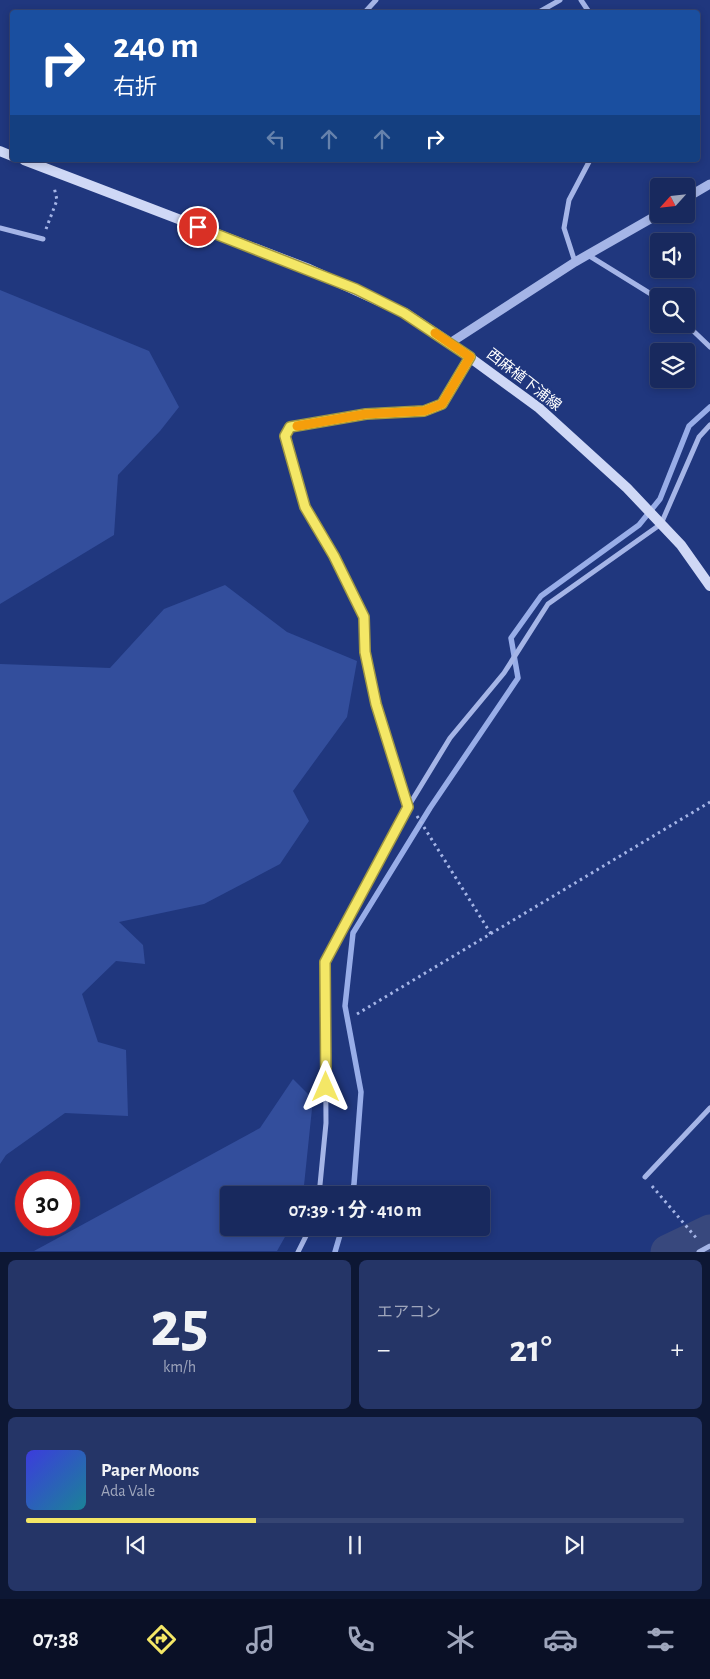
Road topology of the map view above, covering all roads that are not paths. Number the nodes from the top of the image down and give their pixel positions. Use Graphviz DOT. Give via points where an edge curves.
graph roads {
  1 [pos="376,0"];
  2 [pos="560,0"];
  3 [pos="367,10"];
  4 [pos="542,10"];
  5 [pos="30,162"];
  6 [pos="589,162"];
  7 [pos="710,184"];
  8 [pos="695,193"];
  9 [pos="650,219"];
  10 [pos="0,228"];
  11 [pos="43,239"];
  12 [pos="588,255"];
  13 [pos="575,262"];
  14 [pos="650,293"];
  15 [pos="695,333"];
  16 [pos="450,343"];
  17 [pos="710,347"];
  18 [pos="470,357"];
  19 [pos="710,425"];
  20 [pos="661,524"];
  21 [pos="710,586"];
  22 [pos="408,807"];
  23 [pos="710,1108"];
  24 [pos="645,1177"];
  25 [pos="320,1186"];
  26 [pos="306,1236"];
  27 [pos="710,1246"];
  28 [pos="701,1249"];
  29 [pos="298,1252"];
  1 -- 3 [label="street"];
  2 -- 4 [label="street"];
  5 -- 16 [label="main road, 西麻植下浦線" via="356,289 404,313"];
  6 -- 13 [label="street" via="569,200 564,228"];
  7 -- 8 [label="street"];
  9 -- 12 [label="street"];
  10 -- 11 [label="street"];
  12 -- 13 [label="street"];
  12 -- 14 [label="street"];
  13 -- 16 [label="street"];
  15 -- 17 [label="street"];
  16 -- 18 [label="main road, 西麻植下浦線"];
  18 -- 20 [label="main road, 西麻植下浦線" via="539,408 627,488"];
  18 -- 22 [label="street" via="442,404 424,411 366,414 290,427 285,436 305,507 364,617 365,652 376,704"];
  19 -- 20 [label="street" via="699,437"];
  20 -- 21 [label="main road, 西麻植下浦線" via="681,545"];
  20 -- 22 [label="street" via="548,604 504,673 450,738"];
  22 -- 25 [label="street" via="325,962 326,1123"];
  23 -- 24 [label="street"];
  26 -- 29 [label="street"];
  27 -- 28 [label="street"];
}
